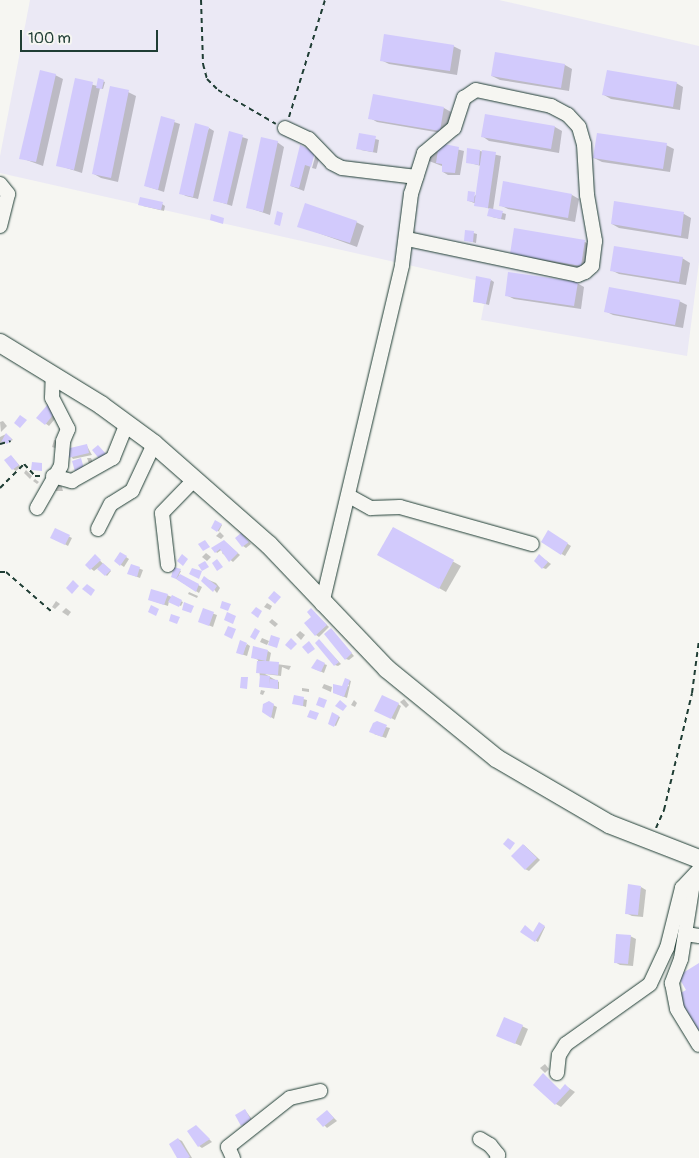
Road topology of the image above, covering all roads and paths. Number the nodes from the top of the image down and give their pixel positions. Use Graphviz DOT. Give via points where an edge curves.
graph roads {
  1 [pos="201,0"];
  2 [pos="325,0"];
  3 [pos="285,128"];
  4 [pos="416,177"];
  5 [pos="0,184"];
  6 [pos="0,226"];
  7 [pos="407,239"];
  8 [pos="0,343"];
  9 [pos="53,374"];
  10 [pos="127,424"];
  11 [pos="11,440"];
  12 [pos="0,444"];
  13 [pos="154,444"];
  14 [pos="53,476"];
  15 [pos="195,479"];
  16 [pos="0,488"];
  17 [pos="349,496"];
  18 [pos="37,508"];
  19 [pos="98,530"];
  20 [pos="532,544"];
  21 [pos="168,565"];
  22 [pos="0,572"];
  23 [pos="322,604"];
  24 [pos="52,612"];
  25 [pos="699,640"];
  26 [pos="638,836"];
  27 [pos="698,868"];
  28 [pos="693,935"];
  29 [pos="699,1046"];
  30 [pos="557,1073"];
  31 [pos="320,1091"];
  32 [pos="480,1139"];
  33 [pos="233,1158"];
  34 [pos="496,1158"];
  1 -- 3 [label="path" via="203,64 207,79 218,90"];
  2 -- 3 [label="path"];
  3 -- 4 [label="street" via="309,139 332,163 342,168"];
  4 -- 7 [label="street"];
  4 -- 7 [label="street" via="424,153 454,128 469,92 476,90 551,106 568,115 579,127 584,144 586,186 595,241 592,266 578,275"];
  5 -- 6 [label="street" via="8,194"];
  7 -- 17 [label="street"];
  8 -- 9 [label="main road"];
  9 -- 10 [label="main road"];
  9 -- 14 [label="street" via="52,398 68,429 62,441 61,466"];
  10 -- 13 [label="main road"];
  10 -- 14 [label="street" via="113,458 72,481"];
  11 -- 12 [label="path"];
  13 -- 15 [label="main road"];
  13 -- 19 [label="street" via="132,491 111,504"];
  14 -- 16 [label="path" via="35,476 24,464"];
  14 -- 18 [label="street"];
  15 -- 21 [label="street" via="162,514"];
  15 -- 23 [label="main road" via="269,545"];
  17 -- 20 [label="street" via="371,508 408,509"];
  17 -- 23 [label="street"];
  22 -- 24 [label="path" via="6,572"];
  23 -- 26 [label="main road" via="386,670 496,758 552,793"];
  25 -- 26 [label="path" via="692,693 664,810 658,827"];
  26 -- 27 [label="main road"];
  27 -- 28 [label="street" via="691,886"];
  27 -- 30 [label="street" via="682,888 667,948 650,984 566,1044 559,1055"];
  28 -- 29 [label="street" via="672,983 677,1009"];
  31 -- 33 [label="street" via="290,1098 228,1147"];
  32 -- 34 [label="street" via="490,1145 498,1155"];
}
